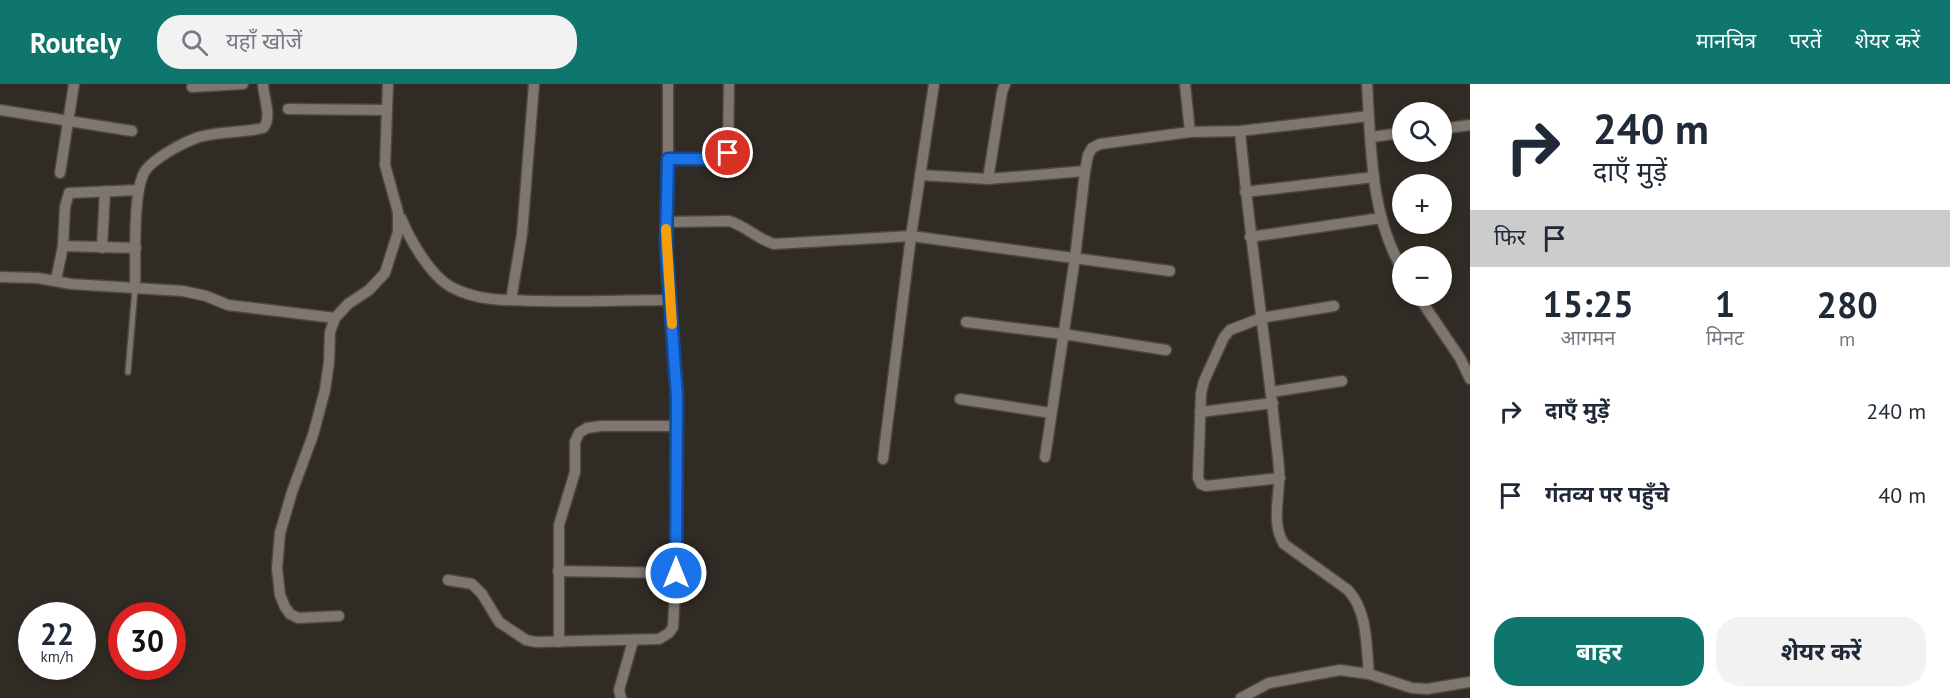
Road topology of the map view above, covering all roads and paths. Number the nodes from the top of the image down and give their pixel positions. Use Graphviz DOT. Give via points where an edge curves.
graph roads {
  1 [pos="74,84"];
  2 [pos="243,84"];
  3 [pos="263,84"];
  4 [pos="388,84"];
  5 [pos="534,84"];
  6 [pos="668,84"];
  7 [pos="729,84"];
  8 [pos="934,84"];
  9 [pos="1005,84"];
  10 [pos="1185,84"];
  11 [pos="1367,84"];
  12 [pos="192,87"];
  13 [pos="288,109"];
  14 [pos="0,110"];
  15 [pos="387,110"];
  16 [pos="1369,116"];
  17 [pos="67,120"];
  18 [pos="1470,125"];
  19 [pos="1452,128"];
  20 [pos="132,131"];
  21 [pos="1240,131"];
  22 [pos="1190,132"];
  23 [pos="1392,134"];
  24 [pos="1371,137"];
  25 [pos="668,159"];
  26 [pos="1085,171"];
  27 [pos="60,173"];
  28 [pos="920,175"];
  29 [pos="1374,177"];
  30 [pos="988,179"];
  31 [pos="138,190"];
  32 [pos="105,191"];
  33 [pos="1245,192"];
  34 [pos="398,212"];
  35 [pos="1382,218"];
  36 [pos="666,222"];
  37 [pos="910,236"];
  38 [pos="1250,237"];
  39 [pos="63,246"];
  40 [pos="1393,246"];
  41 [pos="102,248"];
  42 [pos="136,248"];
  43 [pos="1075,258"];
  44 [pos="1170,271"];
  45 [pos="0,277"];
  46 [pos="56,280"];
  47 [pos="135,289"];
  48 [pos="511,300"];
  49 [pos="669,300"];
  50 [pos="1334,306"];
  51 [pos="1425,306"];
  52 [pos="335,318"];
  53 [pos="1261,318"];
  54 [pos="966,322"];
  55 [pos="1063,334"];
  56 [pos="1166,350"];
  57 [pos="128,372"];
  58 [pos="1470,379"];
  59 [pos="1342,381"];
  60 [pos="1272,397"];
  61 [pos="960,399"];
  62 [pos="1200,412"];
  63 [pos="1051,413"];
  64 [pos="677,426"];
  65 [pos="1045,457"];
  66 [pos="883,459"];
  67 [pos="1280,478"];
  68 [pos="558,572"];
  69 [pos="676,573"];
  70 [pos="448,580"];
  71 [pos="339,616"];
  72 [pos="633,641"];
  73 [pos="559,642"];
  74 [pos="1369,674"];
  75 [pos="1470,682"];
  76 [pos="621,698"];
  77 [pos="1241,698"];
  1 -- 17 [label="street"];
  2 -- 12 [label="street"];
  3 -- 31 [label="street" via="267,125 199,137 184,144 146,169"];
  4 -- 15 [label="street"];
  5 -- 48 [label="street" via="522,234"];
  6 -- 25 [label="street"];
  7 -- 25 [label="street" via="725,157"];
  8 -- 28 [label="street"];
  9 -- 30 [label="street"];
  10 -- 22 [label="street"];
  11 -- 16 [label="street"];
  13 -- 15 [label="street"];
  14 -- 17 [label="street"];
  15 -- 34 [label="street" via="385,165"];
  16 -- 21 [label="street"];
  16 -- 24 [label="street"];
  17 -- 20 [label="street"];
  17 -- 27 [label="street"];
  18 -- 19 [label="street"];
  21 -- 22 [label="street"];
  21 -- 33 [label="street"];
  22 -- 26 [label="street" via="1100,144 1088,155"];
  23 -- 24 [label="street"];
  24 -- 29 [label="street"];
  25 -- 36 [label="street"];
  26 -- 30 [label="street"];
  26 -- 43 [label="street"];
  28 -- 30 [label="street"];
  28 -- 37 [label="street"];
  29 -- 33 [label="street"];
  29 -- 35 [label="street"];
  31 -- 32 [label="street"];
  31 -- 42 [label="street"];
  32 -- 39 [label="street" via="69,193"];
  32 -- 41 [label="street"];
  33 -- 38 [label="street"];
  34 -- 48 [label="street" via="431,271 449,286 472,297"];
  34 -- 52 [label="street" via="398,232 385,273"];
  35 -- 38 [label="street"];
  35 -- 40 [label="street"];
  36 -- 37 [label="street" via="729,221 774,244"];
  36 -- 49 [label="street"];
  37 -- 43 [label="street"];
  37 -- 66 [label="street"];
  38 -- 53 [label="street"];
  39 -- 41 [label="street"];
  39 -- 46 [label="street"];
  41 -- 42 [label="street"];
  42 -- 47 [label="street"];
  43 -- 44 [label="street"];
  43 -- 55 [label="street"];
  45 -- 46 [label="street"];
  46 -- 47 [label="street"];
  47 -- 52 [label="street" via="183,291 228,305"];
  47 -- 57 [label="lane"];
  48 -- 49 [label="street"];
  49 -- 64 [label="street" via="676,360"];
  50 -- 53 [label="street"];
  51 -- 58 [label="street"];
  52 -- 71 [label="street" via="330,332 325,390 314,435 280,532 277,568 280,596 290,614 308,619"];
  53 -- 60 [label="street"];
  53 -- 62 [label="street" via="1236,326 1224,337 1204,381"];
  54 -- 55 [label="street"];
  55 -- 56 [label="street"];
  55 -- 63 [label="street"];
  59 -- 60 [label="street"];
  60 -- 62 [label="street"];
  60 -- 67 [label="street"];
  61 -- 63 [label="street"];
  62 -- 67 [label="street" via="1201,484"];
  63 -- 65 [label="street"];
  64 -- 68 [label="street" via="601,426 579,433 575,442 575,472 559,525"];
  64 -- 69 [label="street"];
  67 -- 74 [label="street" via="1276,525 1279,536 1284,544 1356,598 1363,619"];
  68 -- 69 [label="street"];
  68 -- 73 [label="street"];
  69 -- 72 [label="street" via="675,621 669,633 659,639"];
  70 -- 73 [label="street" via="478,588 499,622 526,640"];
  72 -- 73 [label="street"];
  72 -- 76 [label="street"];
  74 -- 75 [label="street" via="1412,688"];
  74 -- 77 [label="street" via="1324,671 1269,683"];
}
